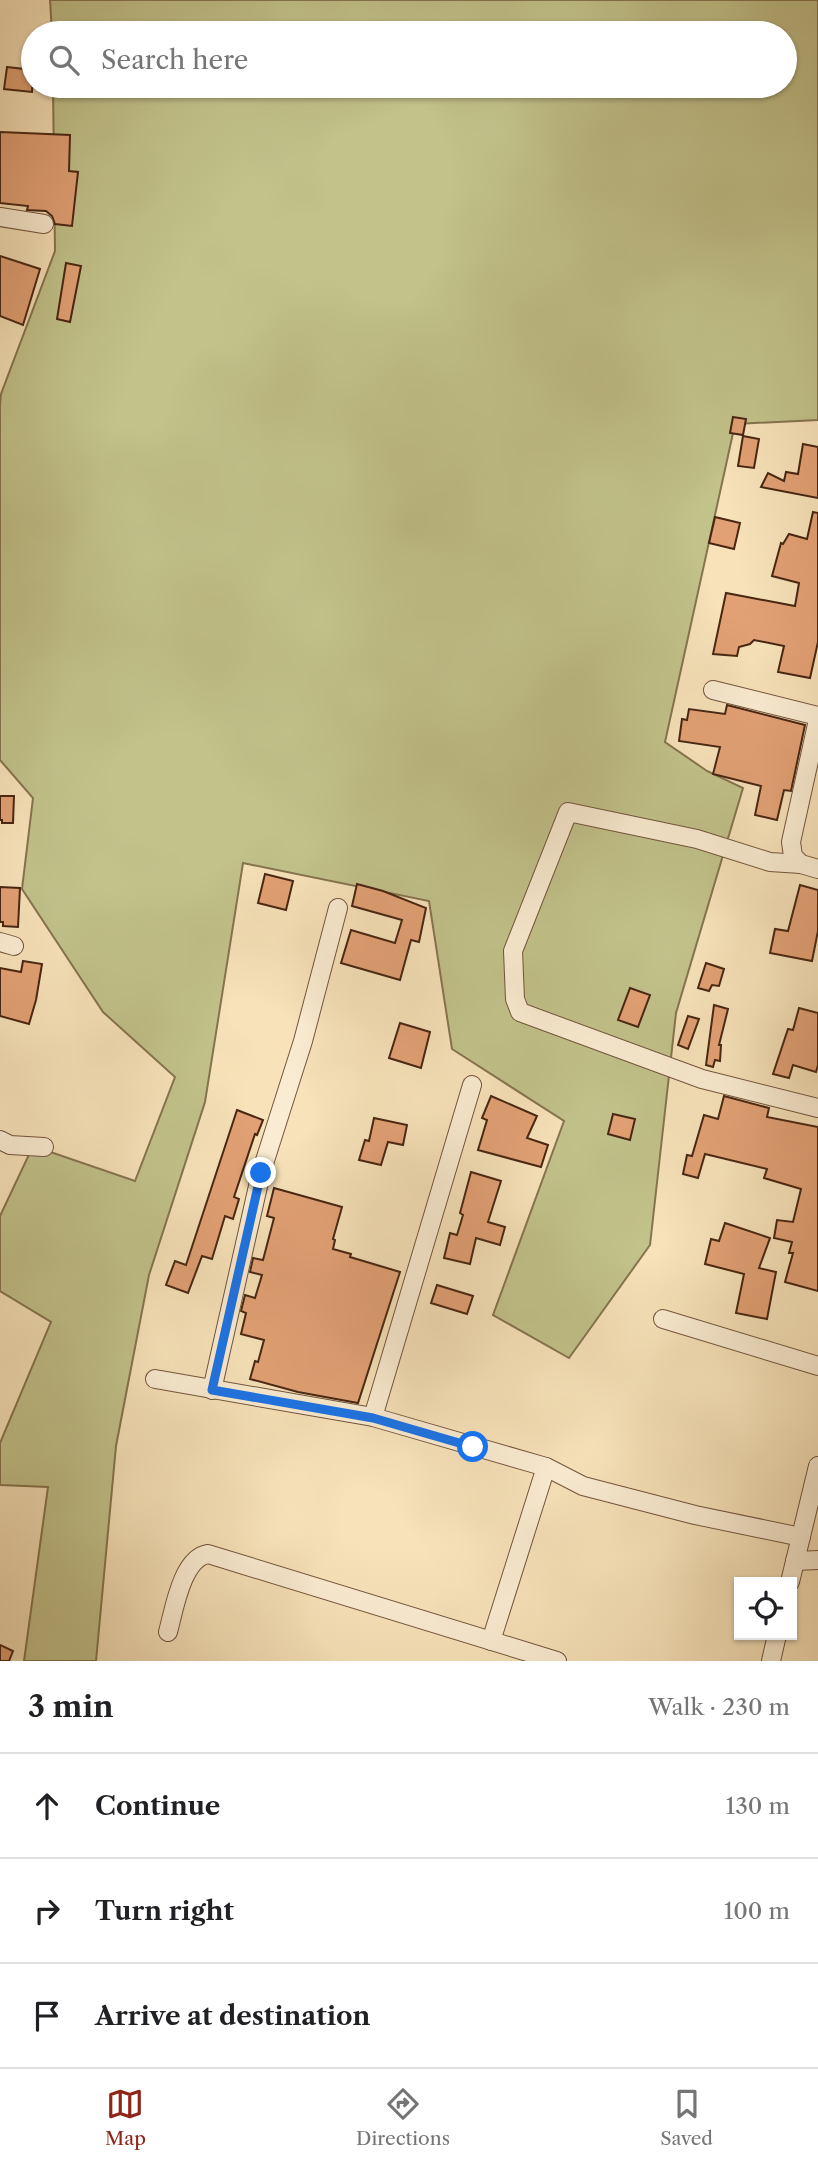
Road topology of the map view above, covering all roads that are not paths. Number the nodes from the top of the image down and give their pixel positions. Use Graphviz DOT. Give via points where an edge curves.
graph roads {
  1 [pos="0,217"];
  2 [pos="44,224"];
  3 [pos="713,690"];
  4 [pos="818,718"];
  5 [pos="809,867"];
  6 [pos="338,908"];
  7 [pos="472,1085"];
  8 [pos="818,1108"];
  9 [pos="0,1140"];
  10 [pos="44,1147"];
  11 [pos="663,1319"];
  12 [pos="818,1366"];
  13 [pos="156,1379"];
  14 [pos="212,1390"];
  15 [pos="373,1418"];
  16 [pos="818,1466"];
  17 [pos="546,1467"];
  18 [pos="801,1537"];
  19 [pos="818,1560"];
  20 [pos="795,1561"];
  21 [pos="791,1577"];
  22 [pos="168,1632"];
  23 [pos="776,1640"];
  24 [pos="491,1641"];
  25 [pos="557,1661"];
  26 [pos="771,1661"];
  1 -- 2 [label="street"];
  3 -- 4 [label="street"];
  4 -- 5 [label="street" via="791,842 793,856"];
  5 -- 8 [label="street" via="770,862 697,839 568,812 513,951 514,999 520,1012 702,1079"];
  6 -- 14 [label="street" via="303,1041 261,1173"];
  7 -- 15 [label="street"];
  9 -- 10 [label="street"];
  11 -- 12 [label="street"];
  13 -- 14 [label="street"];
  14 -- 15 [label="street"];
  15 -- 17 [label="street"];
  16 -- 18 [label="street"];
  17 -- 18 [label="street" via="583,1486"];
  17 -- 24 [label="street"];
  18 -- 20 [label="street"];
  19 -- 20 [label="street"];
  20 -- 21 [label="street"];
  22 -- 24 [label="street" via="189,1566 208,1554"];
  23 -- 26 [label="street"];
  24 -- 25 [label="street"];
}
